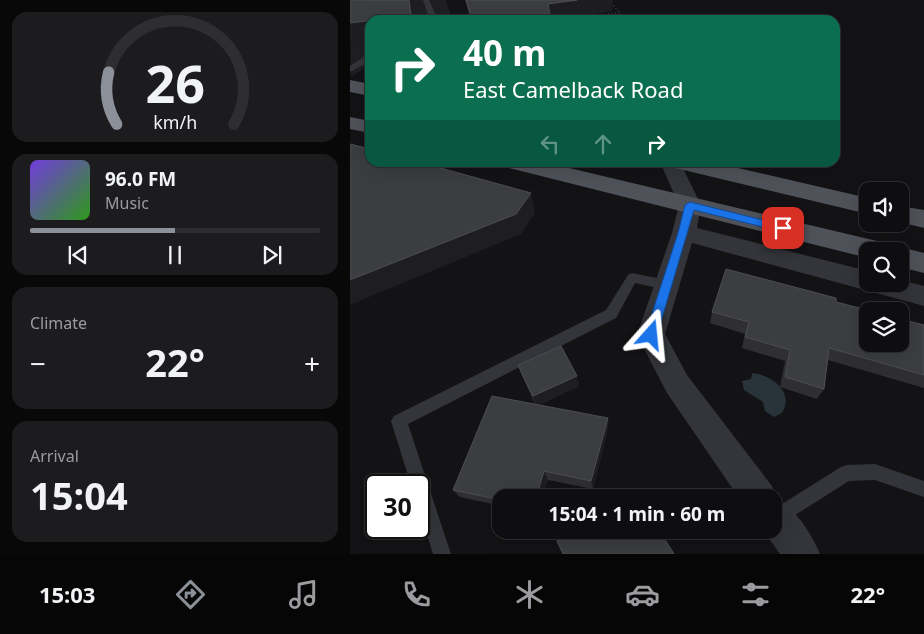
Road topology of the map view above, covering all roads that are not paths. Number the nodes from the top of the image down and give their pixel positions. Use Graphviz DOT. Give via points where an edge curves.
graph roads {
  1 [pos="426,0"];
  2 [pos="432,15"];
  3 [pos="365,61"];
  4 [pos="350,70"];
  5 [pos="350,86"];
  6 [pos="365,89"];
  7 [pos="350,122"];
  8 [pos="365,126"];
  9 [pos="534,167"];
  10 [pos="672,167"];
  11 [pos="700,167"];
  12 [pos="859,204"];
  13 [pos="690,205"];
  14 [pos="909,216"];
  15 [pos="924,219"];
  16 [pos="684,233"];
  17 [pos="859,247"];
  18 [pos="909,259"];
  19 [pos="924,263"];
  20 [pos="859,279"];
  21 [pos="668,285"];
  22 [pos="908,292"];
  23 [pos="924,296"];
  24 [pos="755,489"];
  25 [pos="924,489"];
  26 [pos="782,504"];
  27 [pos="782,526"];
  28 [pos="442,554"];
  29 [pos="802,554"];
  1 -- 2 [label="lane"];
  3 -- 4 [label="lane"];
  5 -- 6 [label="main road"];
  7 -- 8 [label="main road"];
  9 -- 13 [label="main road"];
  10 -- 13 [label="street"];
  11 -- 12 [label="main road"];
  13 -- 16 [label="street"];
  13 -- 17 [label="main road"];
  14 -- 15 [label="main road"];
  16 -- 20 [label="street"];
  16 -- 21 [label="street"];
  18 -- 19 [label="main road"];
  21 -- 24 [label="street" via="651,335 678,384"];
  21 -- 28 [label="lane" via="632,278 611,314 399,421"];
  22 -- 23 [label="street"];
  25 -- 26 [label="lane" via="875,472 848,473"];
  27 -- 29 [label="street"];
}
